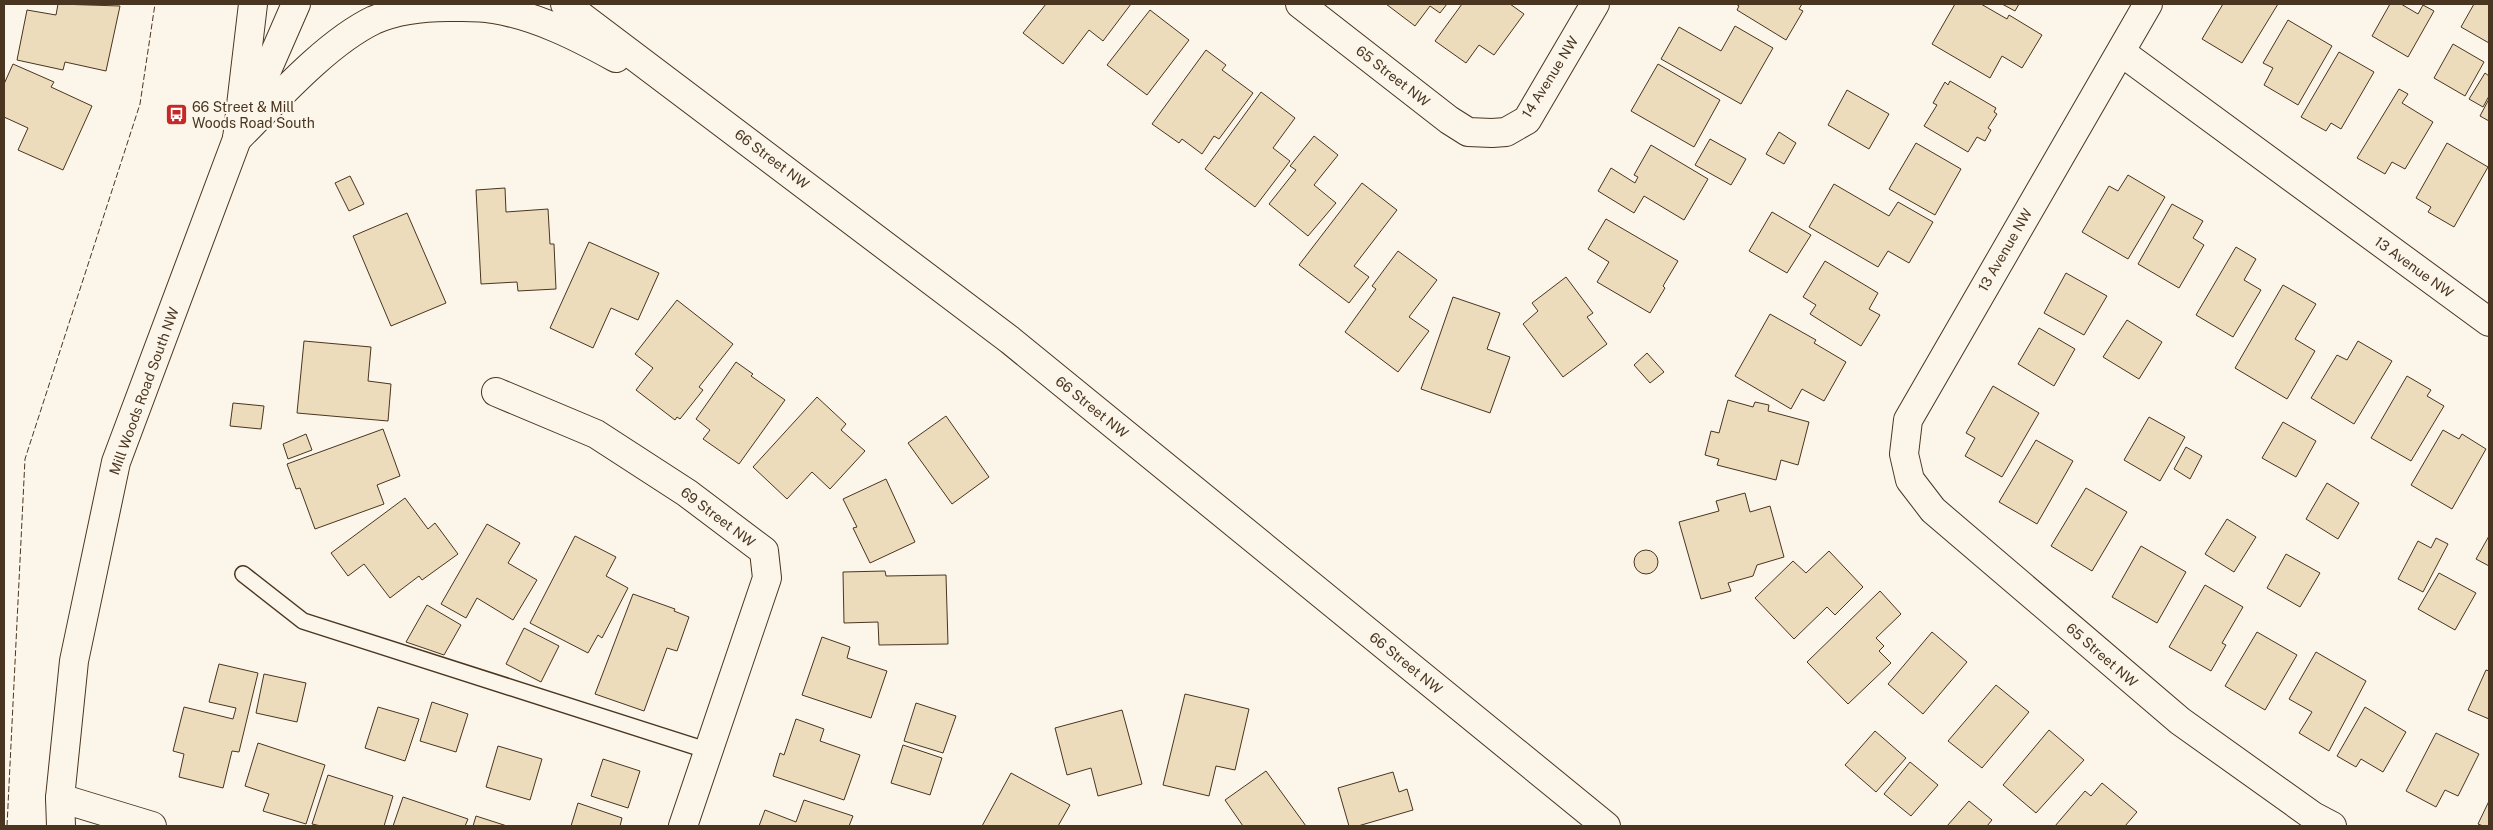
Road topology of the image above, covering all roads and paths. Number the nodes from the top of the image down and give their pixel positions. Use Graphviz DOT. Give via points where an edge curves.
graph roads {
  1 [pos="253,4"];
  2 [pos="296,4"];
  3 [pos="566,4"];
  4 [pos="1300,4"];
  5 [pos="1595,4"];
  6 [pos="2148,4"];
  7 [pos="2121,52"];
  8 [pos="698,103"];
  9 [pos="1492,133"];
  10 [pos="237,139"];
  11 [pos="2489,322"];
  12 [pos="496,392"];
  13 [pos="1904,454"];
  14 [pos="243,574"];
  15 [pos="709,751"];
  16 [pos="60,798"];
  17 [pos="61,826"];
  18 [pos="152,826"];
  19 [pos="683,826"];
  20 [pos="1606,826"];
  21 [pos="2332,826"];
  1 -- 10 [label="street"];
  2 -- 10 [label="street, Mill Woods Road South NW"];
  3 -- 8 [label="street, 66 Street NW"];
  4 -- 9 [label="street, 65 Street NW" via="1449,120 1468,132"];
  5 -- 9 [label="street, 14 Avenue NW" via="1527,120 1506,132"];
  6 -- 7 [label="street, 13 Avenue NW"];
  7 -- 11 [label="street, 13 Avenue NW"];
  7 -- 13 [label="street, 13 Avenue NW" via="1908,420"];
  8 -- 10 [label="street" via="592,45 526,16 492,8 429,7 374,20 341,41 312,64"];
  8 -- 20 [label="street, 66 Street NW" via="1010,340"];
  10 -- 16 [label="street, Mill Woods Road South NW" via="116,462 74,660"];
  12 -- 15 [label="street, 69 Street NW" via="596,434 687,493 764,551 767,578"];
  13 -- 21 [label="street, 65 Street NW" via="1910,480 1934,510 2180,721 2313,816"];
  14 -- 15 [label="lane" via="303,621"];
  15 -- 19 [label="street, 69 Street NW"];
  16 -- 17 [label="street, Mill Woods Road South NW"];
  16 -- 18 [label="street"];
}
